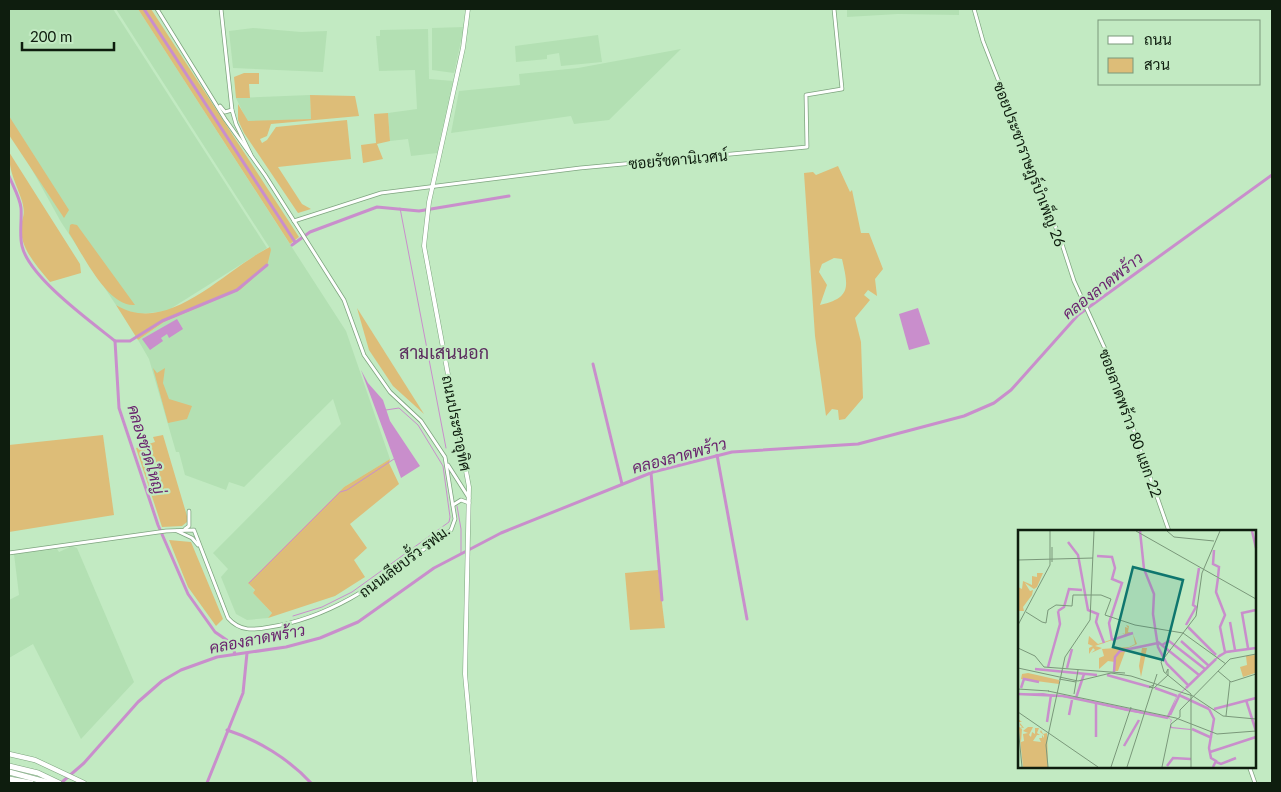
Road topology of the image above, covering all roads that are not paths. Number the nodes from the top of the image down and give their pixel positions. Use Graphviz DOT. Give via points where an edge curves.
graph roads {
  1 [pos="157,9"];
  2 [pos="221,9"];
  3 [pos="468,9"];
  4 [pos="834,9"];
  5 [pos="974,9"];
  6 [pos="218,104"];
  7 [pos="232,110"];
  8 [pos="252,158"];
  9 [pos="432,187"];
  10 [pos="294,221"];
  11 [pos="1091,317"];
  12 [pos="447,464"];
  13 [pos="469,501"];
  14 [pos="453,505"];
  15 [pos="189,511"];
  16 [pos="177,530"];
  17 [pos="1169,530"];
  18 [pos="202,551"];
  19 [pos="9,552"];
  20 [pos="9,754"];
  21 [pos="9,766"];
  22 [pos="1249,767"];
  23 [pos="9,772"];
  24 [pos="9,779"];
  25 [pos="31,783"];
  26 [pos="50,783"];
  27 [pos="59,783"];
  28 [pos="83,783"];
  29 [pos="475,783"];
  30 [pos="1255,783"];
  1 -- 6 [label="street"];
  2 -- 7 [label="street"];
  3 -- 9 [label="main road, ถนนประชาอุทิศ" via="463,48"];
  4 -- 9 [label="street, ซอยรัชดานิเวศน์" via="842,89 806,95 807,147 580,168"];
  5 -- 11 [label="street, ซอยประชาราษฎร์บำเพ็ญ 26" via="982,41 1061,241 1067,264"];
  6 -- 7 [label="street" via="225,112"];
  6 -- 8 [label="street"];
  7 -- 8 [label="street"];
  8 -- 10 [label="street, ถนนเลียบรั้ว รฟม."];
  9 -- 10 [label="street" via="374,195"];
  9 -- 13 [label="main road, ถนนประชาอุทิศ" via="424,246"];
  10 -- 12 [label="street, ถนนเลียบรั้ว รฟม." via="344,300 364,356 390,392 421,421"];
  11 -- 17 [label="street, ซอยลาดพร้าว 80 แยก 22" via="1109,359"];
  12 -- 13 [label="street"];
  12 -- 14 [label="street, ถนนเลียบรั้ว รฟม."];
  13 -- 14 [label="street" via="461,500"];
  13 -- 29 [label="main road, ถนนประชาอุทิศ" via="465,674"];
  14 -- 18 [label="street, ถนนเลียบรั้ว รฟม." via="451,530 388,576 341,605 314,617 286,624 250,630 231,621"];
  15 -- 16 [label="street" via="188,527"];
  16 -- 18 [label="street" via="192,538"];
  16 -- 18 [label="street, ถนนเลียบรั้ว รฟม." via="194,530"];
  16 -- 19 [label="street"];
  20 -- 28 [label="main road" via="35,760"];
  21 -- 27 [label="highway"];
  22 -- 30 [label="street"];
  23 -- 26 [label="highway"];
  24 -- 25 [label="highway"];
}
